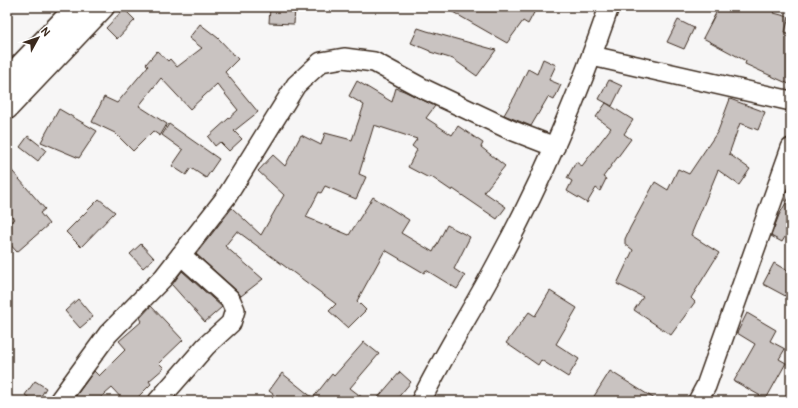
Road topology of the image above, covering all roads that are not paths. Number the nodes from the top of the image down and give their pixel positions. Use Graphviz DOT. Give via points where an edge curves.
graph roads {
  1 [pos="77,7"];
  2 [pos="103,7"];
  3 [pos="609,7"];
  4 [pos="592,56"];
  5 [pos="7,80"];
  6 [pos="791,101"];
  7 [pos="7,108"];
  8 [pos="555,147"];
  9 [pos="791,148"];
  10 [pos="181,255"];
  11 [pos="59,401"];
  12 [pos="158,401"];
  13 [pos="421,401"];
  14 [pos="698,401"];
  1 -- 5 [label="main road"];
  2 -- 7 [label="main road"];
  3 -- 4 [label="street"];
  4 -- 6 [label="street"];
  4 -- 8 [label="street"];
  8 -- 10 [label="street" via="511,130 374,62 344,58 322,62 296,86 227,196"];
  8 -- 13 [label="street" via="500,258"];
  9 -- 14 [label="street" via="706,386"];
  10 -- 11 [label="street" via="163,278 108,334"];
  10 -- 12 [label="street" via="230,299 235,310 231,322 206,346"];
}
